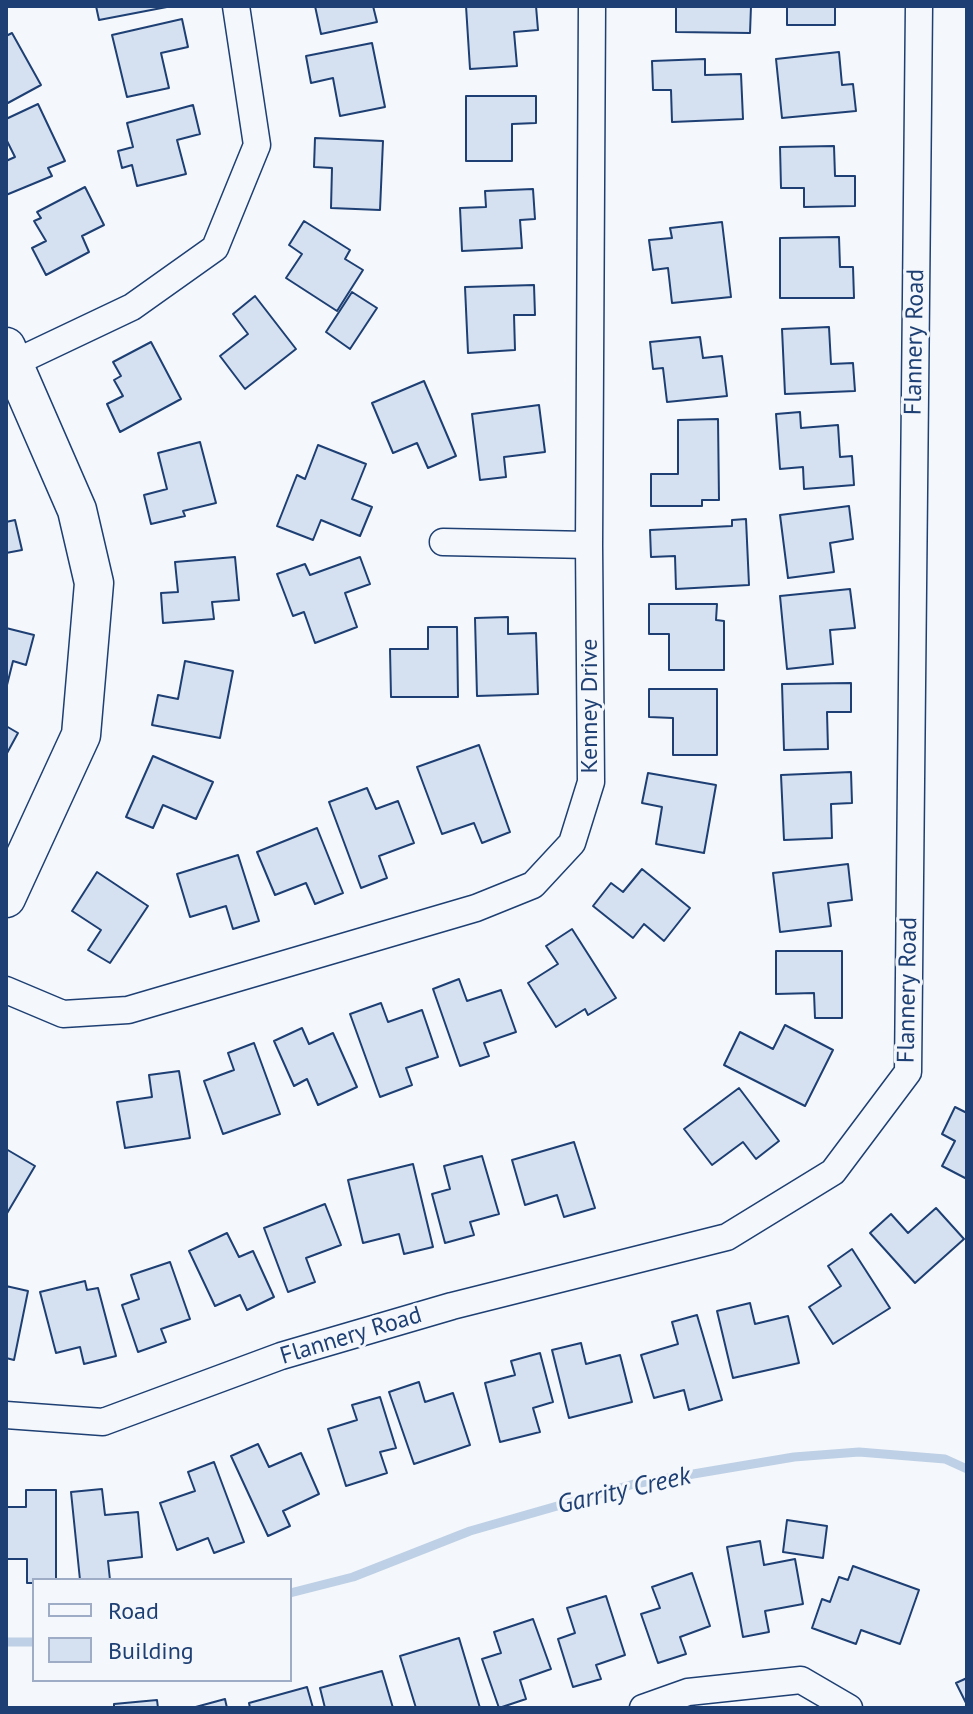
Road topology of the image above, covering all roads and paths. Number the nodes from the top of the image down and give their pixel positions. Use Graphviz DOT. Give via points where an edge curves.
graph roads {
  1 [pos="236,6"];
  2 [pos="592,6"];
  3 [pos="919,6"];
  4 [pos="10,355"];
  5 [pos="443,542"];
  6 [pos="589,545"];
  7 [pos="6,898"];
  8 [pos="6,990"];
  9 [pos="6,1415"];
  10 [pos="643,1708"];
  11 [pos="849,1708"];
  1 -- 4 [label="street" via="257,145 215,248 132,307"];
  2 -- 6 [label="street, Kenney Drive"];
  3 -- 9 [label="street, Flannery Road" via="908,1072 833,1172 727,1237 395,1322 281,1356 103,1422"];
  4 -- 7 [label="street" via="77,510 94,583 81,735"];
  5 -- 6 [label="street"];
  6 -- 8 [label="street, Kenney Drive" via="591,782 572,843 533,885 476,908 128,1010 63,1014"];
  10 -- 11 [label="street" via="688,1692 801,1680"];
}
